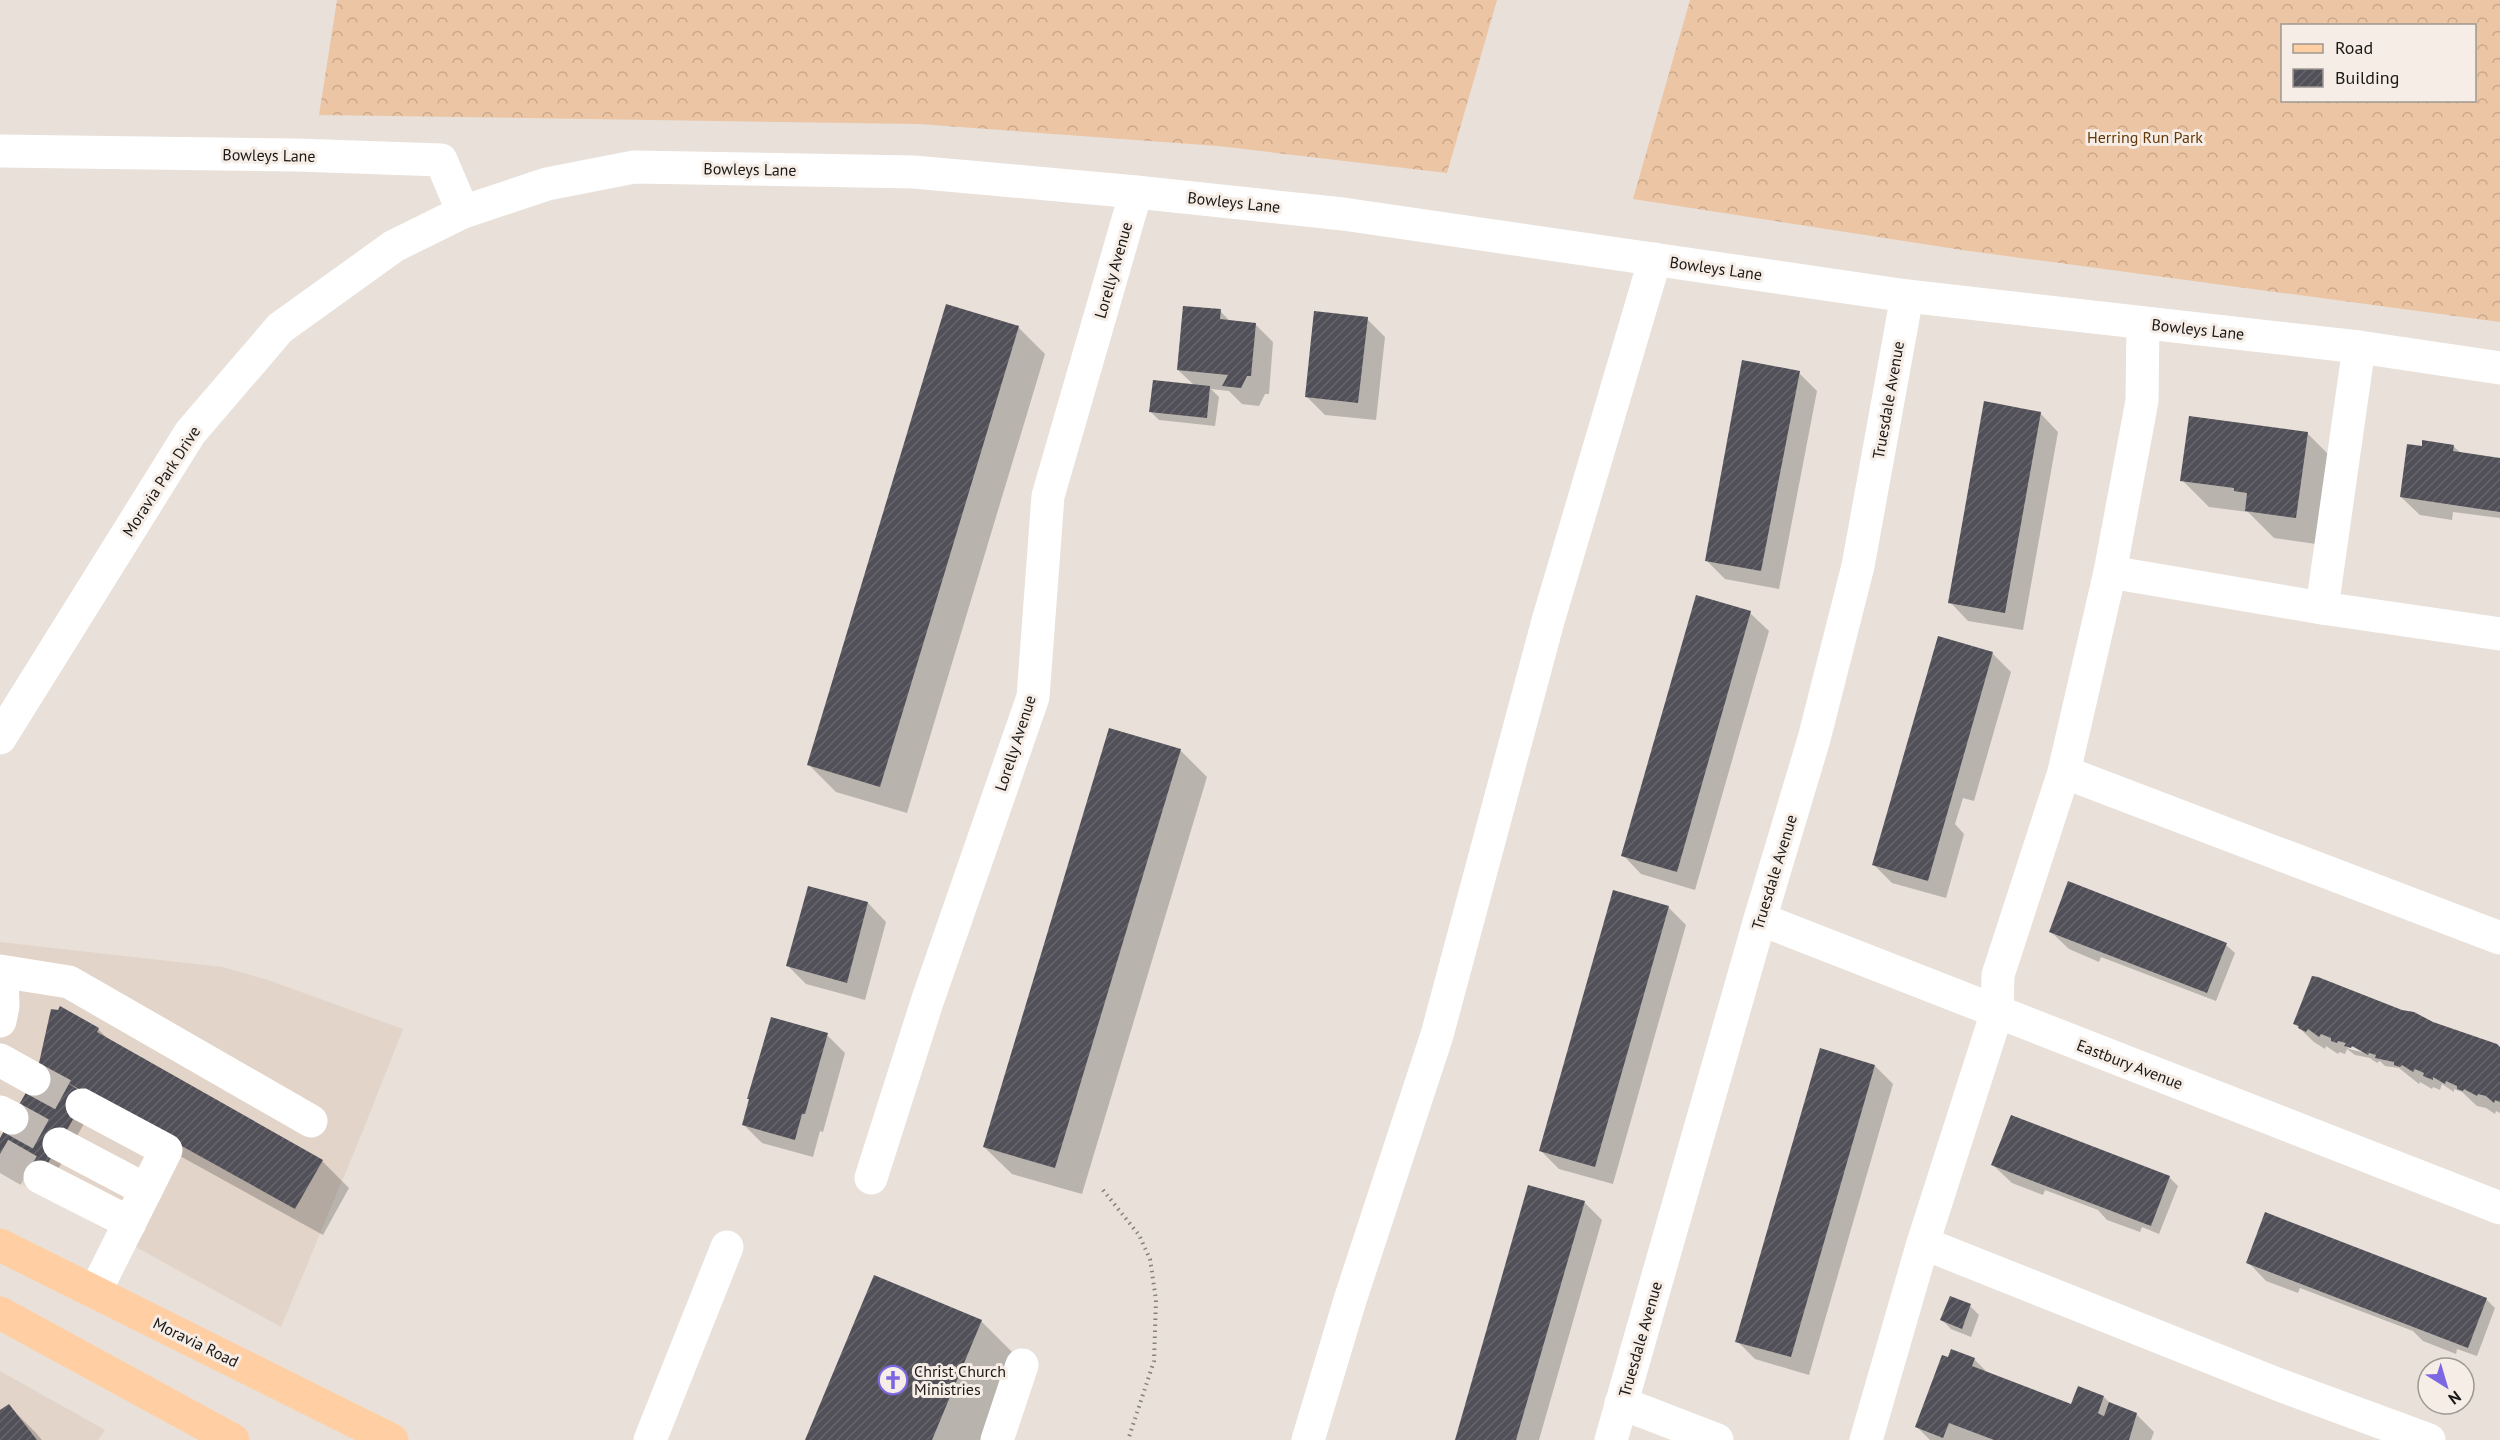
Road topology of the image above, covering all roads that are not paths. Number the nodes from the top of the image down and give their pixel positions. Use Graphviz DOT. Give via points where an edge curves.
graph roads {
  1 [pos="0,151"];
  2 [pos="1136,192"];
  3 [pos="463,212"];
  4 [pos="1655,259"];
  5 [pos="1907,296"];
  6 [pos="2143,323"];
  7 [pos="2359,347"];
  8 [pos="2500,368"];
  9 [pos="2110,572"];
  10 [pos="2322,608"];
  11 [pos="2500,634"];
  12 [pos="0,738"];
  13 [pos="2064,772"];
  14 [pos="1760,919"];
  15 [pos="2500,938"];
  16 [pos="1,972"];
  17 [pos="1997,1012"];
  18 [pos="0,1021"];
  19 [pos="0,1060"];
  20 [pos="34,1079"];
  21 [pos="82,1105"];
  22 [pos="311,1121"];
  23 [pos="59,1144"];
  24 [pos="40,1177"];
  25 [pos="871,1178"];
  26 [pos="146,1190"];
  27 [pos="2500,1208"];
  28 [pos="130,1222"];
  29 [pos="1923,1243"];
  30 [pos="0,1245"];
  31 [pos="727,1246"];
  32 [pos="95,1292"];
  33 [pos="0,1314"];
  34 [pos="1022,1365"];
  35 [pos="1621,1403"];
  36 [pos="233,1440"];
  37 [pos="392,1440"];
  38 [pos="650,1440"];
  39 [pos="997,1440"];
  40 [pos="1308,1440"];
  41 [pos="1611,1440"];
  42 [pos="1717,1440"];
  43 [pos="1866,1440"];
  44 [pos="2428,1440"];
  1 -- 3 [label="street, Bowleys Lane" via="441,160"];
  2 -- 3 [label="street, Bowleys Lane" via="914,172 634,167 547,184"];
  2 -- 4 [label="street, Bowleys Lane" via="1343,214"];
  2 -- 25 [label="street, Lorelly Avenue" via="1048,496 1033,697 927,1002"];
  3 -- 12 [label="street, Moravia Park Drive" via="394,246 280,328 190,433"];
  4 -- 5 [label="street, Bowleys Lane"];
  4 -- 40 [label="street" via="1548,621 1437,1035"];
  5 -- 6 [label="street, Bowleys Lane"];
  5 -- 14 [label="street, Truesdale Avenue" via="1858,566 1814,739"];
  6 -- 7 [label="street, Bowleys Lane"];
  6 -- 9 [label="street" via="2142,401"];
  7 -- 8 [label="street, Bowleys Lane"];
  7 -- 10 [label="street"];
  9 -- 10 [label="street"];
  9 -- 13 [label="street"];
  10 -- 11 [label="street"];
  13 -- 15 [label="street"];
  13 -- 17 [label="street" via="1998,975"];
  14 -- 17 [label="street, Eastbury Avenue"];
  14 -- 35 [label="street, Truesdale Avenue"];
  16 -- 18 [label="street"];
  16 -- 22 [label="street" via="69,982"];
  17 -- 27 [label="street, Eastbury Avenue"];
  17 -- 29 [label="street"];
  19 -- 20 [label="street"];
  21 -- 26 [label="street" via="166,1150"];
  23 -- 26 [label="street"];
  24 -- 28 [label="street"];
  26 -- 28 [label="street"];
  28 -- 32 [label="street"];
  29 -- 43 [label="street"];
  29 -- 44 [label="street"];
  30 -- 32 [label="main road, Moravia Road"];
  31 -- 38 [label="street"];
  32 -- 37 [label="main road, Moravia Road"];
  33 -- 36 [label="main road"];
  34 -- 39 [label="street"];
  35 -- 41 [label="street, Truesdale Avenue"];
  35 -- 42 [label="street"];
}
